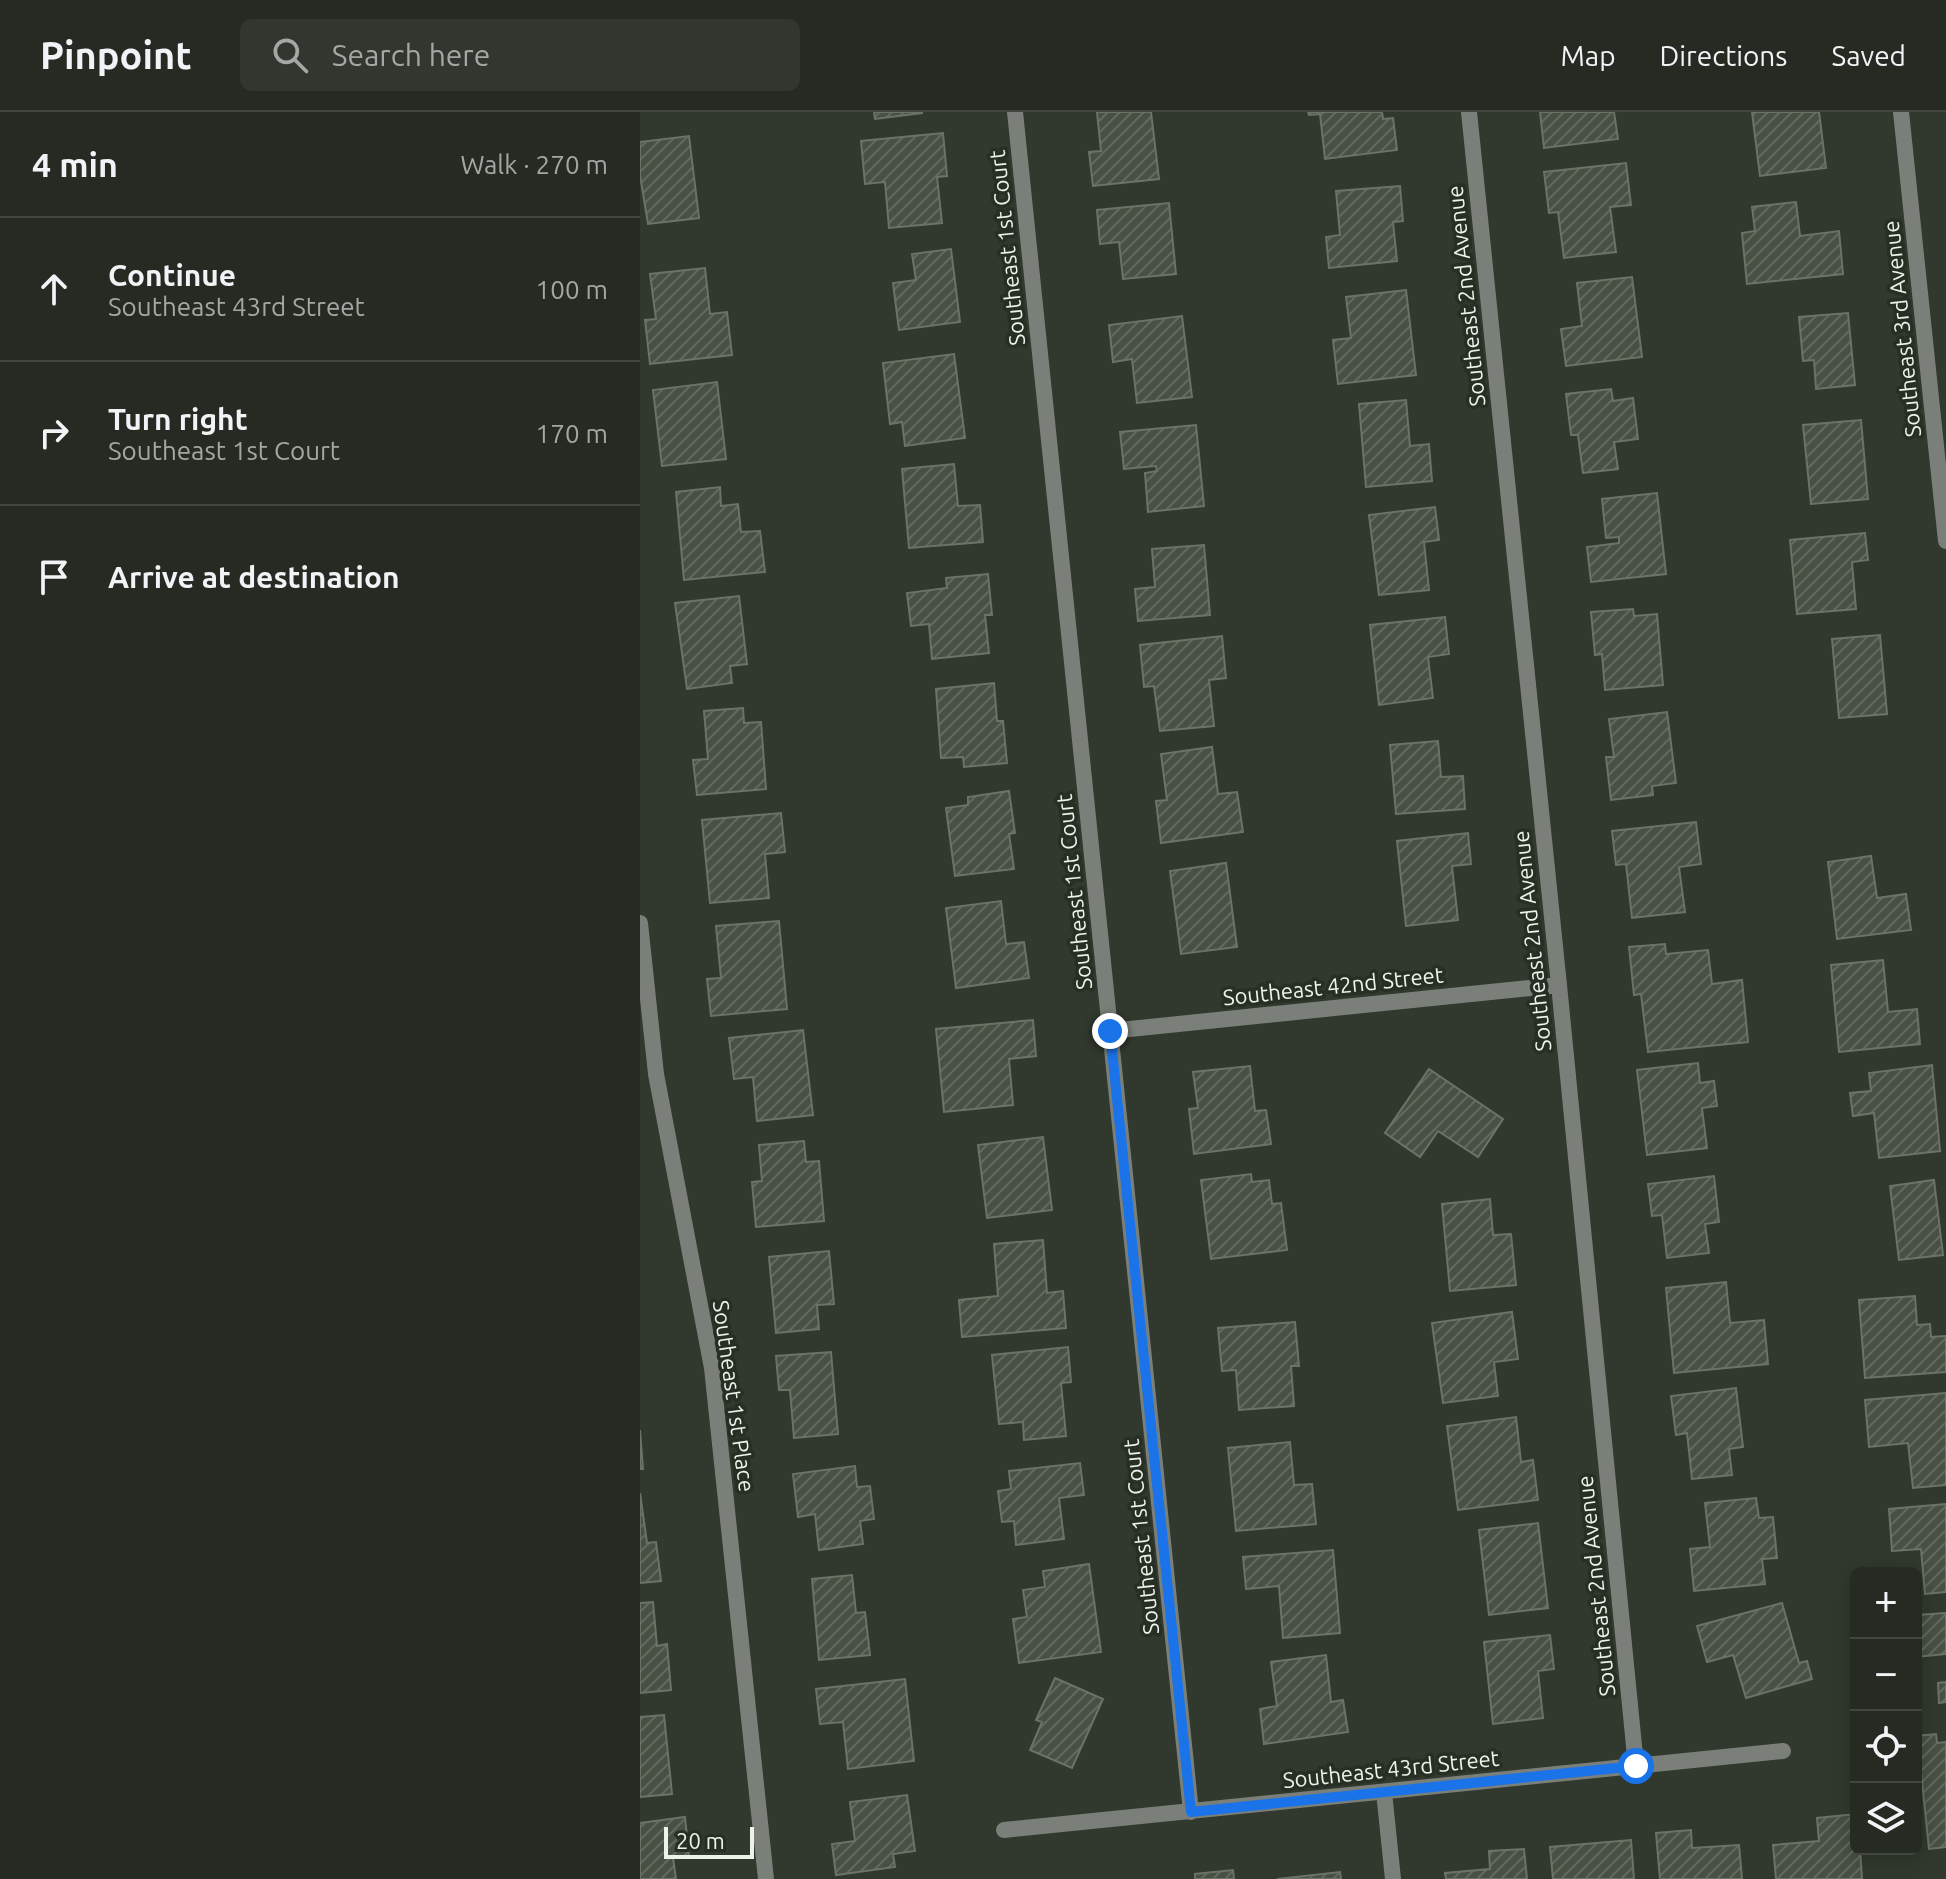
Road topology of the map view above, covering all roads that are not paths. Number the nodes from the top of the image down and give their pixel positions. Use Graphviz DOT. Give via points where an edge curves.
graph roads {
  1 [pos="1015,112"];
  2 [pos="1469,112"];
  3 [pos="1901,112"];
  4 [pos="1946,541"];
  5 [pos="640,923"];
  6 [pos="1559,985"];
  7 [pos="1110,1031"];
  8 [pos="1783,1751"];
  9 [pos="1636,1766"];
  10 [pos="1384,1792"];
  11 [pos="1191,1812"];
  12 [pos="1004,1830"];
  13 [pos="766,1879"];
  14 [pos="1393,1879"];
  1 -- 7 [label="street, Southeast 1st Court"];
  2 -- 6 [label="street, Southeast 2nd Avenue"];
  3 -- 4 [label="street, Southeast 3rd Avenue"];
  5 -- 13 [label="street, Southeast 1st Place" via="656,1074 712,1368"];
  6 -- 7 [label="street, Southeast 42nd Street"];
  6 -- 9 [label="street, Southeast 2nd Avenue"];
  7 -- 11 [label="street, Southeast 1st Court"];
  8 -- 9 [label="street, Southeast 43rd Street"];
  9 -- 10 [label="street, Southeast 43rd Street"];
  10 -- 11 [label="street, Southeast 43rd Street"];
  10 -- 14 [label="street"];
  11 -- 12 [label="street, Southeast 43rd Street"];
}
